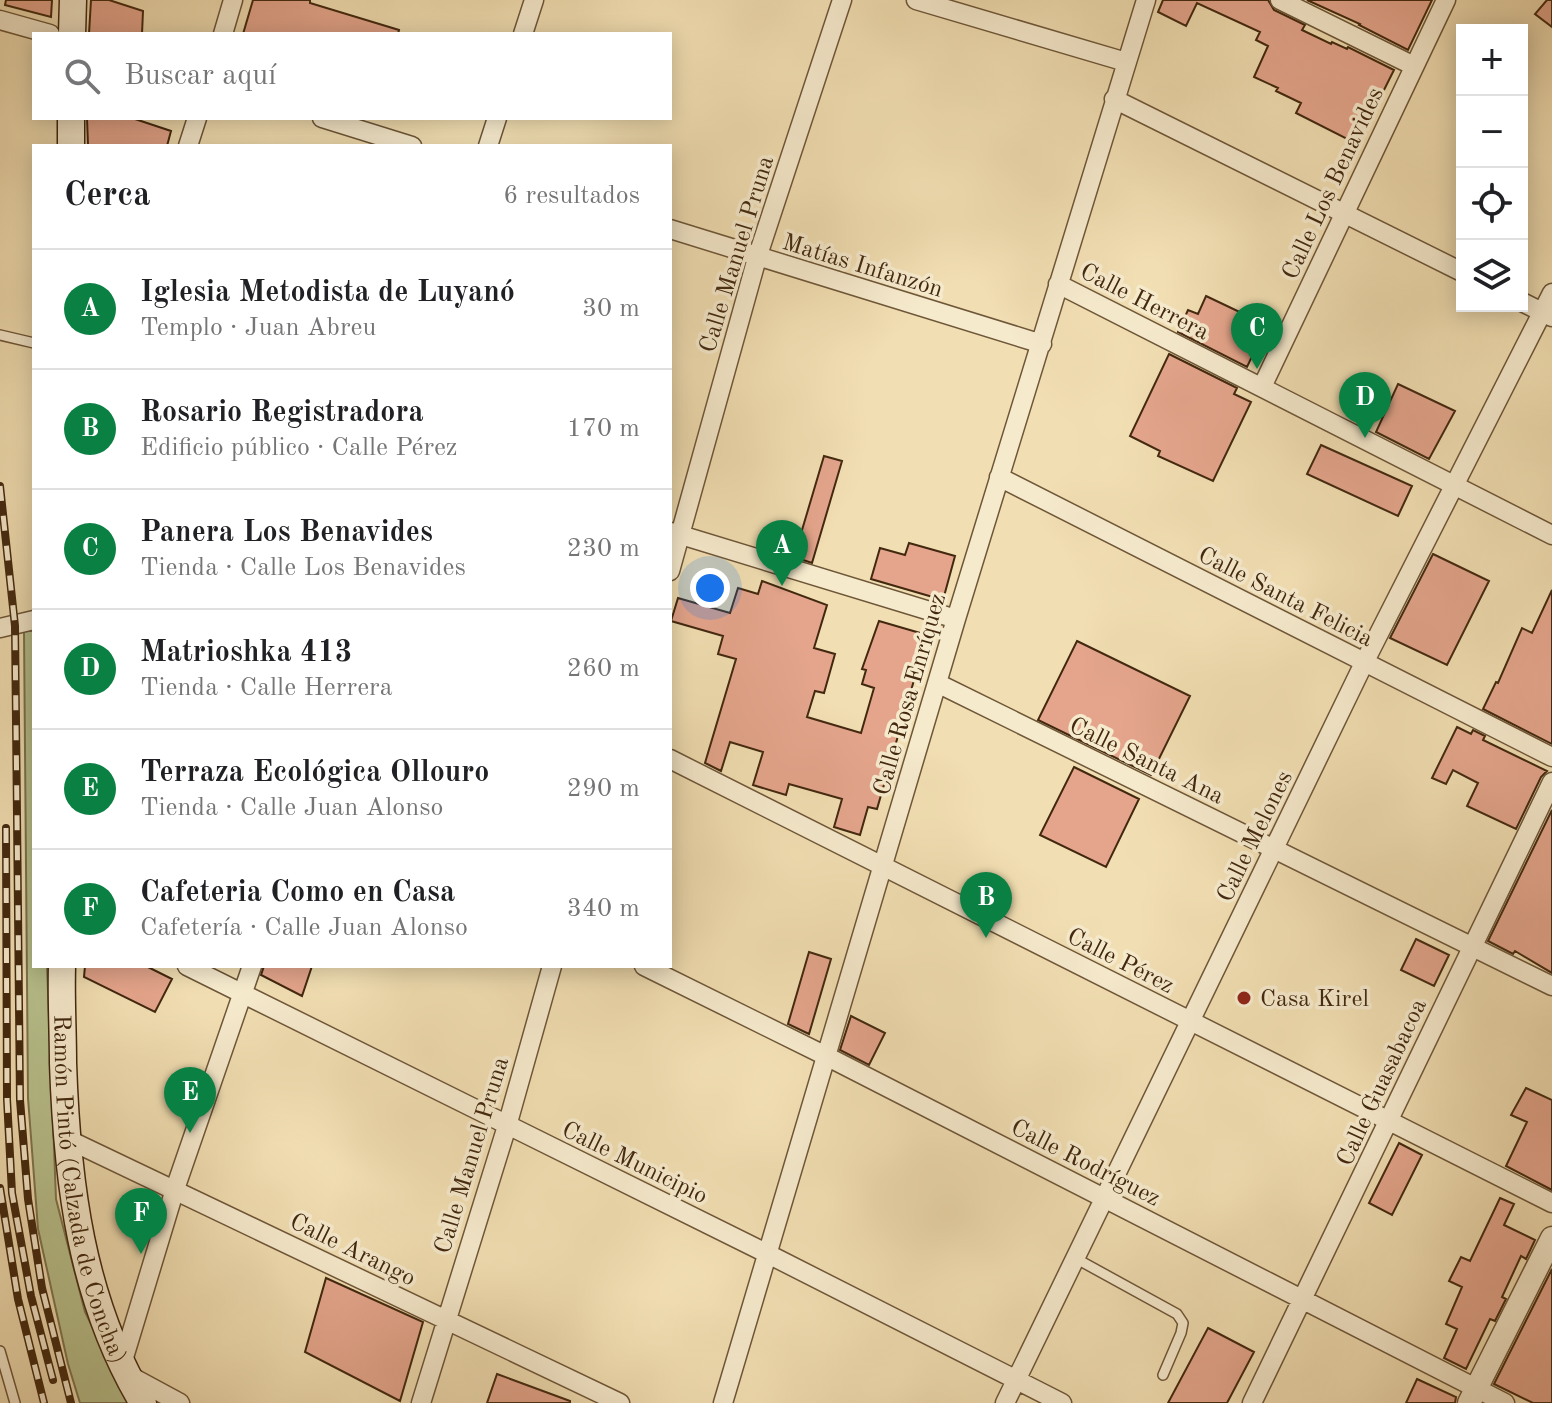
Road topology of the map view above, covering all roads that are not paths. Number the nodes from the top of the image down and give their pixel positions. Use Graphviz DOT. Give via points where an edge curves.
graph roads {
  1 [pos="73,0"];
  2 [pos="233,0"];
  3 [pos="534,0"];
  4 [pos="842,0"];
  5 [pos="916,0"];
  6 [pos="1146,0"];
  7 [pos="1280,0"];
  8 [pos="1446,0"];
  9 [pos="0,20"];
  10 [pos="43,32"];
  11 [pos="72,32"];
  12 [pos="224,32"];
  13 [pos="524,32"];
  14 [pos="1126,62"];
  15 [pos="1414,66"];
  16 [pos="1114,99"];
  17 [pos="71,120"];
  18 [pos="196,120"];
  19 [pos="328,120"];
  20 [pos="496,120"];
  21 [pos="71,144"];
  22 [pos="189,144"];
  23 [pos="406,144"];
  24 [pos="489,144"];
  25 [pos="1344,213"];
  26 [pos="672,230"];
  27 [pos="757,258"];
  28 [pos="1456,269"];
  29 [pos="1058,284"];
  30 [pos="1552,293"];
  31 [pos="1528,305"];
  32 [pos="1547,315"];
  33 [pos="0,335"];
  34 [pos="32,343"];
  35 [pos="1042,344"];
  36 [pos="1262,387"];
  37 [pos="999,477"];
  38 [pos="1454,486"];
  39 [pos="676,533"];
  40 [pos="1552,535"];
  41 [pos="672,558"];
  42 [pos="956,619"];
  43 [pos="32,620"];
  44 [pos="0,628"];
  45 [pos="1364,663"];
  46 [pos="937,683"];
  47 [pos="1552,757"];
  48 [pos="672,760"];
  49 [pos="1552,782"];
  50 [pos="1275,850"];
  51 [pos="883,868"];
  52 [pos="1471,947"];
  53 [pos="62,968"];
  54 [pos="191,968"];
  55 [pos="251,968"];
  56 [pos="551,968"];
  57 [pos="648,968"];
  58 [pos="1552,986"];
  59 [pos="244,993"];
  60 [pos="1191,1022"];
  61 [pos="826,1056"];
  62 [pos="1391,1120"];
  63 [pos="507,1126"];
  64 [pos="65,1138"];
  65 [pos="175,1189"];
  66 [pos="1104,1198"];
  67 [pos="1552,1203"];
  68 [pos="1552,1238"];
  69 [pos="766,1253"];
  70 [pos="1075,1258"];
  71 [pos="1302,1301"];
  72 [pos="445,1320"];
  73 [pos="0,1351"];
  74 [pos="124,1369"];
  75 [pos="1163,1375"];
  76 [pos="1017,1380"];
  77 [pos="1472,1396"];
  78 [pos="15,1403"];
  79 [pos="143,1403"];
  80 [pos="180,1403"];
  81 [pos="421,1403"];
  82 [pos="620,1403"];
  83 [pos="723,1403"];
  84 [pos="1005,1403"];
  85 [pos="1062,1403"];
  86 [pos="1252,1403"];
  87 [pos="1505,1403"];
  1 -- 11 [label="main road"];
  2 -- 12 [label="street"];
  3 -- 13 [label="street"];
  4 -- 27 [label="street, Calle Manuel Pruna"];
  5 -- 14 [label="street"];
  6 -- 14 [label="street, Calle Rosa Enríquez"];
  7 -- 15 [label="street"];
  8 -- 15 [label="street, Calle Los Benavides"];
  9 -- 10 [label="street"];
  14 -- 16 [label="street, Calle Rosa Enríquez"];
  15 -- 25 [label="street, Calle Los Benavides"];
  16 -- 25 [label="street"];
  16 -- 29 [label="street, Calle Rosa Enríquez"];
  17 -- 21 [label="main road"];
  18 -- 22 [label="street"];
  19 -- 23 [label="street"];
  20 -- 24 [label="street"];
  25 -- 28 [label="street"];
  25 -- 36 [label="street, Calle Los Benavides"];
  26 -- 27 [label="street, Matías Infanzón"];
  27 -- 35 [label="street, Matías Infanzón"];
  27 -- 39 [label="street, Calle Manuel Pruna"];
  29 -- 35 [label="street, Calle Rosa Enríquez"];
  29 -- 36 [label="street, Calle Herrera"];
  30 -- 32 [label="street, Calle Melones"];
  31 -- 32 [label="street"];
  32 -- 38 [label="street, Calle Melones"];
  33 -- 34 [label="lane"];
  35 -- 37 [label="street, Calle Rosa Enríquez"];
  36 -- 38 [label="street, Calle Herrera"];
  37 -- 42 [label="street, Calle Rosa Enríquez"];
  37 -- 45 [label="street, Calle Santa Felicia"];
  38 -- 40 [label="street, Calle Herrera"];
  38 -- 45 [label="street, Calle Melones"];
  39 -- 41 [label="street, Calle Manuel Pruna"];
  39 -- 42 [label="street"];
  42 -- 46 [label="street, Calle Rosa Enríquez"];
  43 -- 44 [label="street"];
  45 -- 47 [label="street, Calle Santa Felicia"];
  45 -- 50 [label="street, Calle Melones"];
  46 -- 50 [label="street, Calle Santa Ana"];
  46 -- 51 [label="street, Calle Rosa Enríquez"];
  48 -- 51 [label="street, Calle Pérez"];
  49 -- 52 [label="street, Calle Guasabacoa"];
  50 -- 52 [label="street, Calle Santa Ana"];
  50 -- 60 [label="street, Calle Melones"];
  51 -- 60 [label="street, Calle Pérez"];
  51 -- 61 [label="street, Calle Rosa Enríquez"];
  52 -- 58 [label="street, Calle Santa Ana"];
  52 -- 62 [label="street, Calle Guasabacoa"];
  53 -- 64 [label="main road, Ramón Pintó (Calzada de Concha)"];
  54 -- 59 [label="street, Calle Municipio"];
  55 -- 59 [label="street"];
  56 -- 63 [label="street, Calle Manuel Pruna"];
  57 -- 61 [label="street, Calle Rodríguez"];
  59 -- 63 [label="street, Calle Municipio"];
  59 -- 65 [label="street"];
  60 -- 62 [label="street, Calle Pérez"];
  60 -- 66 [label="street, Calle Melones"];
  61 -- 66 [label="street, Calle Rodríguez"];
  61 -- 69 [label="street, Calle Rosa Enríquez"];
  62 -- 67 [label="street, Calle Pérez"];
  62 -- 71 [label="street, Calle Guasabacoa"];
  63 -- 69 [label="street, Calle Municipio"];
  63 -- 72 [label="street, Calle Manuel Pruna"];
  64 -- 65 [label="street, Calle Arango"];
  64 -- 74 [label="main road, Ramón Pintó (Calzada de Concha)" via="85,1262"];
  65 -- 72 [label="street, Calle Arango"];
  65 -- 74 [label="street"];
  66 -- 70 [label="street, Calle Melones"];
  66 -- 71 [label="street, Calle Rodríguez"];
  68 -- 77 [label="street"];
  69 -- 76 [label="street, Calle Municipio"];
  69 -- 83 [label="street, Calle Rosa Enríquez"];
  70 -- 75 [label="lane" via="1177,1314 1183,1323 1181,1333"];
  70 -- 76 [label="street, Calle Melones"];
  71 -- 77 [label="street, Calle Rodríguez"];
  71 -- 86 [label="street, Calle Guasabacoa"];
  72 -- 81 [label="street, Calle Manuel Pruna"];
  72 -- 82 [label="street, Calle Arango"];
  73 -- 78 [label="lane"];
  74 -- 79 [label="main road, Ramón Pintó (Calzada de Concha)"];
  74 -- 80 [label="street"];
  76 -- 84 [label="street, Calle Melones"];
  76 -- 85 [label="street, Calle Municipio"];
  77 -- 87 [label="street, Calle Rodríguez"];
}
